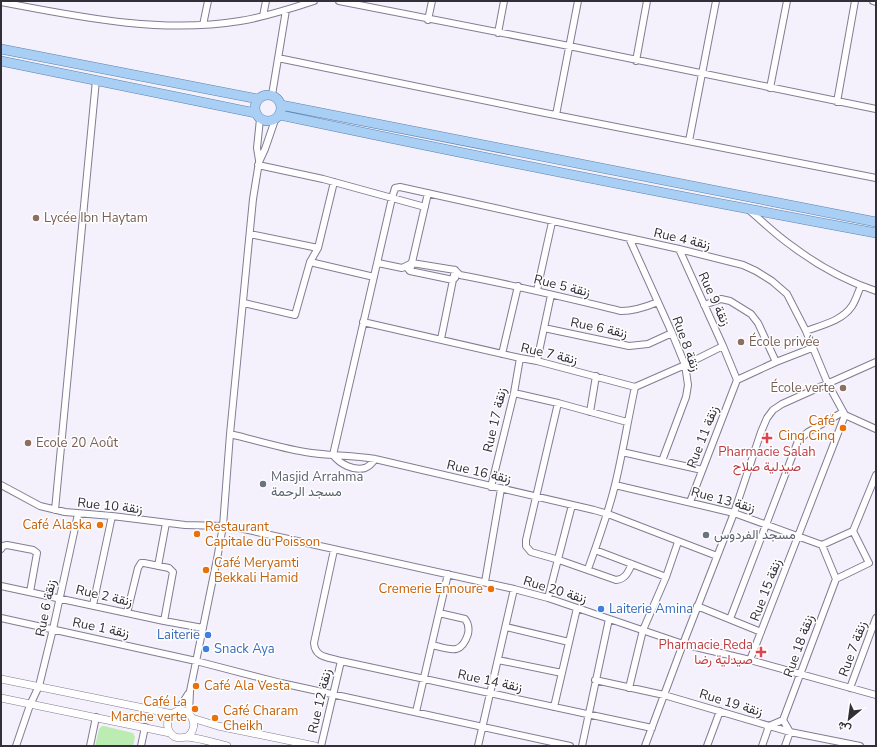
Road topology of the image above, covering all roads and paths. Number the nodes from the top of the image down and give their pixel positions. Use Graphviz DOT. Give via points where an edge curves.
graph roads {
  1 [pos="208,1"];
  2 [pos="266,1"];
  3 [pos="314,1"];
  4 [pos="339,1"];
  5 [pos="432,1"];
  6 [pos="504,1"];
  7 [pos="578,1"];
  8 [pos="647,1"];
  9 [pos="716,1"];
  10 [pos="787,1"];
  11 [pos="856,1"];
  12 [pos="873,1"];
  13 [pos="1,2"];
  14 [pos="876,2"];
  15 [pos="286,10"];
  16 [pos="263,16"];
  17 [pos="428,20"];
  18 [pos="203,25"];
  19 [pos="498,33"];
  20 [pos="569,46"];
  21 [pos="1,49"];
  22 [pos="278,58"];
  23 [pos="1,61"];
  24 [pos="636,61"];
  25 [pos="702,74"];
  26 [pos="96,80"];
  27 [pos="770,88"];
  28 [pos="272,95"];
  29 [pos="258,99"];
  30 [pos="837,102"];
  31 [pos="281,105"];
  32 [pos="876,109"];
  33 [pos="556,115"];
  34 [pos="258,116"];
  35 [pos="277,118"];
  36 [pos="689,141"];
  37 [pos="259,164"];
  38 [pos="876,178"];
  39 [pos="334,182"];
  40 [pos="428,193"];
  41 [pos="392,198"];
  42 [pos="425,206"];
  43 [pos="748,209"];
  44 [pos="552,222"];
  45 [pos="876,222"];
  46 [pos="876,233"];
  47 [pos="250,234"];
  48 [pos="629,238"];
  49 [pos="318,248"];
  50 [pos="679,249"];
  51 [pos="310,262"];
  52 [pos="412,262"];
  53 [pos="378,263"];
  54 [pos="408,269"];
  55 [pos="458,273"];
  56 [pos="374,277"];
  57 [pos="453,280"];
  58 [pos="518,286"];
  59 [pos="861,286"];
  60 [pos="537,290"];
  61 [pos="876,291"];
  62 [pos="551,295"];
  63 [pos="658,302"];
  64 [pos="244,303"];
  65 [pos="704,305"];
  66 [pos="363,322"];
  67 [pos="544,328"];
  68 [pos="806,331"];
  69 [pos="672,333"];
  70 [pos="441,339"];
  71 [pos="723,346"];
  72 [pos="812,348"];
  73 [pos="502,354"];
  74 [pos="520,358"];
  75 [pos="537,361"];
  76 [pos="776,362"];
  77 [pos="876,362"];
  78 [pos="685,365"];
  79 [pos="596,376"];
  80 [pos="737,380"];
  81 [pos="828,384"];
  82 [pos="636,386"];
  83 [pos="514,393"];
  84 [pos="558,403"];
  85 [pos="590,412"];
  86 [pos="844,414"];
  87 [pos="627,422"];
  88 [pos="876,429"];
  89 [pos="230,434"];
  90 [pos="622,452"];
  91 [pos="333,455"];
  92 [pos="375,459"];
  93 [pos="662,461"];
  94 [pos="702,470"];
  95 [pos="876,475"];
  96 [pos="1,485"];
  97 [pos="615,485"];
  98 [pos="491,487"];
  99 [pos="502,490"];
  100 [pos="537,496"];
  101 [pos="690,502"];
  102 [pos="572,505"];
  103 [pos="55,510"];
  104 [pos="734,513"];
  105 [pos="78,514"];
  106 [pos="608,514"];
  107 [pos="112,516"];
  108 [pos="166,523"];
  109 [pos="767,524"];
  110 [pos="222,526"];
  111 [pos="853,531"];
  112 [pos="798,537"];
  113 [pos="678,542"];
  114 [pos="822,545"];
  115 [pos="1,549"];
  116 [pos="334,550"];
  117 [pos="595,550"];
  118 [pos="717,556"];
  119 [pos="559,560"];
  120 [pos="632,564"];
  121 [pos="869,564"];
  122 [pos="158,566"];
  123 [pos="876,566"];
  124 [pos="588,569"];
  125 [pos="448,574"];
  126 [pos="666,577"];
  127 [pos="836,579"];
  128 [pos="485,582"];
  129 [pos="1,586"];
  130 [pos="514,589"];
  131 [pos="30,592"];
  132 [pos="60,598"];
  133 [pos="548,598"];
  134 [pos="93,605"];
  135 [pos="697,606"];
  136 [pos="577,608"];
  137 [pos="127,613"];
  138 [pos="439,613"];
  139 [pos="1,618"];
  140 [pos="876,618"];
  141 [pos="609,619"];
  142 [pos="730,620"];
  143 [pos="164,621"];
  144 [pos="506,627"];
  145 [pos="203,628"];
  146 [pos="53,629"];
  147 [pos="643,630"];
  148 [pos="761,632"];
  149 [pos="569,642"];
  150 [pos="683,644"];
  151 [pos="432,646"];
  152 [pos="341,660"];
  153 [pos="498,660"];
  154 [pos="750,660"];
  155 [pos="196,661"];
  156 [pos="562,673"];
  157 [pos="801,674"];
  158 [pos="1,679"];
  159 [pos="424,679"];
  160 [pos="595,680"];
  161 [pos="38,686"];
  162 [pos="629,688"];
  163 [pos="850,688"];
  164 [pos="190,691"];
  165 [pos="334,693"];
  166 [pos="490,693"];
  167 [pos="664,695"];
  168 [pos="876,695"];
  169 [pos="1,698"];
  170 [pos="30,704"];
  171 [pos="554,707"];
  172 [pos="720,711"];
  173 [pos="416,712"];
  174 [pos="175,713"];
  175 [pos="588,715"];
  176 [pos="191,716"];
  177 [pos="96,717"];
  178 [pos="783,720"];
  179 [pos="483,726"];
  180 [pos="769,726"];
  181 [pos="145,727"];
  182 [pos="652,728"];
  183 [pos="790,732"];
  184 [pos="170,733"];
  185 [pos="186,737"];
  186 [pos="844,744"];
  187 [pos="216,745"];
  188 [pos="16,746"];
  189 [pos="90,746"];
  190 [pos="141,746"];
  191 [pos="227,746"];
  192 [pos="315,746"];
  193 [pos="321,746"];
  194 [pos="478,746"];
  195 [pos="570,746"];
  196 [pos="582,746"];
  197 [pos="645,746"];
  198 [pos="707,746"];
  199 [pos="762,746"];
  200 [pos="785,746"];
  201 [pos="860,746"];
  1 -- 18 [label="street"];
  2 -- 16 [label="street"];
  3 -- 15 [label="street"];
  4 -- 17 [label="street"];
  5 -- 17 [label="street"];
  6 -- 19 [label="street"];
  7 -- 20 [label="street"];
  8 -- 24 [label="street"];
  9 -- 25 [label="street"];
  10 -- 27 [label="street"];
  11 -- 30 [label="street"];
  12 -- 14 [label="street"];
  13 -- 18 [label="street" via="106,21 166,26"];
  15 -- 16 [label="street"];
  15 -- 22 [label="street"];
  16 -- 18 [label="street"];
  17 -- 19 [label="street"];
  19 -- 20 [label="street"];
  20 -- 24 [label="street"];
  20 -- 33 [label="street"];
  21 -- 29 [label="main road"];
  22 -- 28 [label="street"];
  22 -- 33 [label="street"];
  23 -- 26 [label="main road"];
  24 -- 25 [label="street"];
  25 -- 27 [label="street"];
  25 -- 36 [label="street"];
  26 -- 34 [label="main road"];
  26 -- 103 [label="street"];
  27 -- 30 [label="street"];
  28 -- 29 [label="main road"];
  28 -- 31 [label="main road"];
  29 -- 34 [label="main road" via="255,104"];
  30 -- 32 [label="street"];
  31 -- 35 [label="main road" via="282,110"];
  31 -- 45 [label="main road"];
  33 -- 36 [label="street"];
  34 -- 35 [label="main road" via="267,122"];
  34 -- 37 [label="street"];
  35 -- 37 [label="street"];
  35 -- 43 [label="main road"];
  36 -- 38 [label="street"];
  37 -- 39 [label="street"];
  37 -- 47 [label="street"];
  39 -- 41 [label="street"];
  39 -- 49 [label="street"];
  40 -- 41 [label="street, Rue 4 زنقة" via="400,187 395,188"];
  40 -- 42 [label="street"];
  40 -- 44 [label="street, Rue 4 زنقة"];
  41 -- 42 [label="street"];
  41 -- 53 [label="street"];
  42 -- 52 [label="street"];
  43 -- 46 [label="main road"];
  43 -- 59 [label="street" via="791,246"];
  44 -- 48 [label="street, Rue 4 زنقة"];
  44 -- 60 [label="street"];
  47 -- 49 [label="street"];
  47 -- 64 [label="street"];
  48 -- 50 [label="street, Rue 4 زنقة"];
  48 -- 63 [label="street, Rue 8 زنقة"];
  49 -- 51 [label="street"];
  50 -- 65 [label="street, Rue 9 زنقة"];
  50 -- 68 [label="street, Rue 4 زنقة" via="743,265 772,281 787,294"];
  51 -- 56 [label="street"];
  51 -- 64 [label="street" via="295,315"];
  52 -- 54 [label="street"];
  52 -- 55 [label="street, Rue 5 زنقة"];
  53 -- 54 [label="street"];
  53 -- 56 [label="street"];
  54 -- 57 [label="street"];
  55 -- 57 [label="street"];
  55 -- 58 [label="street, Rue 5 زنقة"];
  56 -- 66 [label="street"];
  57 -- 70 [label="street"];
  58 -- 60 [label="street, Rue 5 زنقة"];
  58 -- 73 [label="street"];
  59 -- 61 [label="street"];
  59 -- 68 [label="street" via="852,305 839,318"];
  60 -- 62 [label="street, Rue 5 زنقة"];
  62 -- 63 [label="street, Rue 5 زنقة" via="621,311 640,309"];
  62 -- 67 [label="street"];
  63 -- 69 [label="street, Rue 8 زنقة"];
  64 -- 89 [label="street"];
  65 -- 71 [label="street, Rue 9 زنقة"];
  65 -- 76 [label="street" via="721,299 730,301 751,314 758,323"];
  66 -- 70 [label="street, Rue 7 زنقة"];
  66 -- 91 [label="street"];
  67 -- 69 [label="street, Rue 6 زنقة" via="629,346 648,344"];
  67 -- 75 [label="street"];
  68 -- 72 [label="street, Rue 4 زنقة"];
  69 -- 78 [label="street, Rue 8 زنقة"];
  70 -- 73 [label="street, Rue 7 زنقة"];
  71 -- 78 [label="street"];
  71 -- 80 [label="street, Rue 9 زنقة"];
  72 -- 76 [label="street"];
  72 -- 81 [label="street, Rue 4 زنقة"];
  73 -- 74 [label="street, Rue 7 زنقة"];
  74 -- 75 [label="street, Rue 7 زنقة"];
  74 -- 83 [label="street, Rue 17 زنقة"];
  75 -- 79 [label="street, Rue 7 زنقة"];
  76 -- 80 [label="street"];
  77 -- 81 [label="street"];
  78 -- 82 [label="street"];
  78 -- 93 [label="street, Rue 8 زنقة" via="688,385 686,397"];
  79 -- 82 [label="street, Rue 7 زنقة"];
  79 -- 85 [label="street"];
  80 -- 94 [label="street, Rue 11 زنقة"];
  81 -- 86 [label="street, Rue 4 زنقة"];
  81 -- 104 [label="street" via="782,404 767,418"];
  82 -- 87 [label="street"];
  83 -- 84 [label="street"];
  83 -- 98 [label="street, Rue 17 زنقة"];
  84 -- 85 [label="street"];
  84 -- 100 [label="street"];
  85 -- 87 [label="street"];
  86 -- 88 [label="street"];
  86 -- 109 [label="street" via="808,432 798,441"];
  86 -- 112 [label="street, Rue 15 زنقة"];
  87 -- 90 [label="street"];
  89 -- 91 [label="street, Rue 16 زنقة" via="304,452"];
  89 -- 110 [label="street"];
  90 -- 93 [label="street"];
  90 -- 97 [label="street"];
  91 -- 92 [label="street, Rue 16 زنقة"];
  91 -- 92 [label="street" via="345,465 360,468 366,468"];
  92 -- 98 [label="street, Rue 16 زنقة"];
  93 -- 94 [label="street"];
  94 -- 101 [label="street, Rue 11 زنقة"];
  95 -- 111 [label="street"];
  96 -- 103 [label="street, Rue 10 زنقة" via="40,506"];
  97 -- 101 [label="street, Rue 13 زنقة"];
  97 -- 106 [label="street"];
  98 -- 99 [label="street, Rue 16 زنقة"];
  99 -- 100 [label="street, Rue 16 زنقة"];
  99 -- 128 [label="street"];
  100 -- 102 [label="street, Rue 16 زنقة"];
  100 -- 119 [label="street" via="526,546 531,552"];
  101 -- 104 [label="street, Rue 13 زنقة"];
  102 -- 106 [label="street, Rue 16 زنقة"];
  102 -- 119 [label="street"];
  103 -- 105 [label="street, Rue 10 زنقة"];
  104 -- 109 [label="street, Rue 13 زنقة"];
  104 -- 118 [label="street"];
  105 -- 107 [label="street, Rue 10 زنقة"];
  105 -- 132 [label="street, Rue 6 زنقة"];
  106 -- 113 [label="street, Rue 16 زنقة"];
  106 -- 117 [label="street"];
  107 -- 108 [label="street, Rue 10 زنقة"];
  107 -- 134 [label="street"];
  108 -- 110 [label="street, Rue 10 زنقة"];
  108 -- 122 [label="street"];
  109 -- 112 [label="street, Rue 13 زنقة"];
  109 -- 142 [label="street"];
  110 -- 116 [label="street, Rue 20 زنقة"];
  110 -- 145 [label="street"];
  111 -- 114 [label="street"];
  111 -- 121 [label="street"];
  112 -- 114 [label="street, Rue 13 زنقة"];
  112 -- 148 [label="street, Rue 15 زنقة"];
  113 -- 118 [label="street, Rue 16 زنقة"];
  113 -- 126 [label="street"];
  114 -- 127 [label="street"];
  115 -- 131 [label="street" via="7,545 37,553"];
  116 -- 125 [label="street, Rue 20 زنقة"];
  116 -- 152 [label="street, Rue 14 زنقة" via="314,643 318,653"];
  117 -- 120 [label="street"];
  117 -- 124 [label="street"];
  118 -- 135 [label="street"];
  119 -- 124 [label="street"];
  119 -- 133 [label="street"];
  120 -- 124 [label="street" via="624,578 616,580"];
  120 -- 126 [label="street"];
  121 -- 123 [label="street"];
  121 -- 127 [label="street"];
  122 -- 137 [label="street" via="144,563 140,565"];
  122 -- 143 [label="street" via="172,570 174,574"];
  125 -- 128 [label="street, Rue 20 زنقة"];
  125 -- 138 [label="street"];
  126 -- 147 [label="street"];
  127 -- 157 [label="street, Rue 18 زنقة"];
  128 -- 130 [label="street, Rue 20 زنقة"];
  129 -- 131 [label="street, Rue 2 زنقة"];
  130 -- 133 [label="street, Rue 20 زنقة"];
  130 -- 144 [label="street"];
  131 -- 132 [label="street, Rue 2 زنقة"];
  132 -- 134 [label="street, Rue 2 زنقة"];
  132 -- 146 [label="street, Rue 6 زنقة"];
  133 -- 136 [label="street, Rue 20 زنقة"];
  134 -- 137 [label="street, Rue 2 زنقة"];
  135 -- 142 [label="street"];
  135 -- 150 [label="street"];
  136 -- 141 [label="street, Rue 20 زنقة"];
  136 -- 149 [label="street"];
  137 -- 143 [label="street, Rue 2 زنقة"];
  138 -- 151 [label="street"];
  138 -- 151 [label="street" via="465,619 469,625 468,633 461,648"];
  139 -- 146 [label="street, Rue 1 زنقة"];
  140 -- 163 [label="street, Rue 7 زنقة"];
  141 -- 147 [label="street, Rue 20 زنقة"];
  141 -- 160 [label="street"];
  142 -- 148 [label="street"];
  143 -- 145 [label="street, Rue 2 زنقة"];
  144 -- 149 [label="street"];
  144 -- 153 [label="street"];
  145 -- 155 [label="street"];
  146 -- 155 [label="street, Rue 1 زنقة"];
  146 -- 161 [label="street, Rue 6 زنقة"];
  147 -- 150 [label="street, Rue 20 زنقة"];
  147 -- 162 [label="street"];
  148 -- 154 [label="street, Rue 15 زنقة"];
  149 -- 156 [label="street"];
  150 -- 154 [label="street, Rue 20 زنقة"];
  150 -- 167 [label="street"];
  151 -- 159 [label="street"];
  152 -- 159 [label="street, Rue 14 زنقة"];
  152 -- 165 [label="street, Rue 12 زنقة"];
  153 -- 156 [label="street"];
  153 -- 166 [label="street"];
  154 -- 157 [label="street, Rue 20 زنقة"];
  155 -- 164 [label="street"];
  155 -- 165 [label="street" via="281,683"];
  156 -- 171 [label="street"];
  157 -- 163 [label="street, Rue 20 زنقة"];
  157 -- 178 [label="street, Rue 18 زنقة"];
  158 -- 161 [label="street"];
  159 -- 166 [label="street, Rue 14 زنقة"];
  159 -- 173 [label="street"];
  160 -- 162 [label="street, Rue 19 زنقة"];
  160 -- 175 [label="street"];
  161 -- 170 [label="street, Rue 6 زنقة"];
  161 -- 174 [label="street"];
  162 -- 167 [label="street, Rue 19 زنقة"];
  163 -- 168 [label="street, Rue 20 زنقة"];
  164 -- 174 [label="street"];
  164 -- 176 [label="street"];
  165 -- 173 [label="street"];
  165 -- 193 [label="street, Rue 12 زنقة"];
  166 -- 171 [label="street, Rue 14 زنقة"];
  166 -- 179 [label="street"];
  167 -- 172 [label="street, Rue 19 زنقة"];
  167 -- 182 [label="street"];
  169 -- 170 [label="street"];
  170 -- 177 [label="street"];
  170 -- 188 [label="street"];
  171 -- 175 [label="street, Rue 14 زنقة"];
  172 -- 180 [label="street, Rue 19 زنقة"];
  172 -- 198 [label="street"];
  173 -- 179 [label="street"];
  174 -- 176 [label="street" via="181,711"];
  174 -- 184 [label="street" via="168,721"];
  175 -- 182 [label="street, Rue 14 زنقة"];
  175 -- 196 [label="street"];
  176 -- 185 [label="street" via="194,726"];
  176 -- 192 [label="street" via="218,726"];
  177 -- 181 [label="street"];
  177 -- 189 [label="street"];
  178 -- 180 [label="street"];
  178 -- 183 [label="street"];
  179 -- 194 [label="street"];
  179 -- 195 [label="street"];
  180 -- 183 [label="street, Rue 19 زنقة"];
  180 -- 199 [label="street"];
  181 -- 184 [label="street"];
  181 -- 190 [label="street"];
  182 -- 197 [label="street"];
  183 -- 186 [label="street, Rue 19 زنقة"];
  183 -- 200 [label="street"];
  184 -- 185 [label="street" via="178,738"];
  185 -- 187 [label="street"];
  186 -- 201 [label="street, Rue 19 زنقة"];
  187 -- 191 [label="street"];
}
